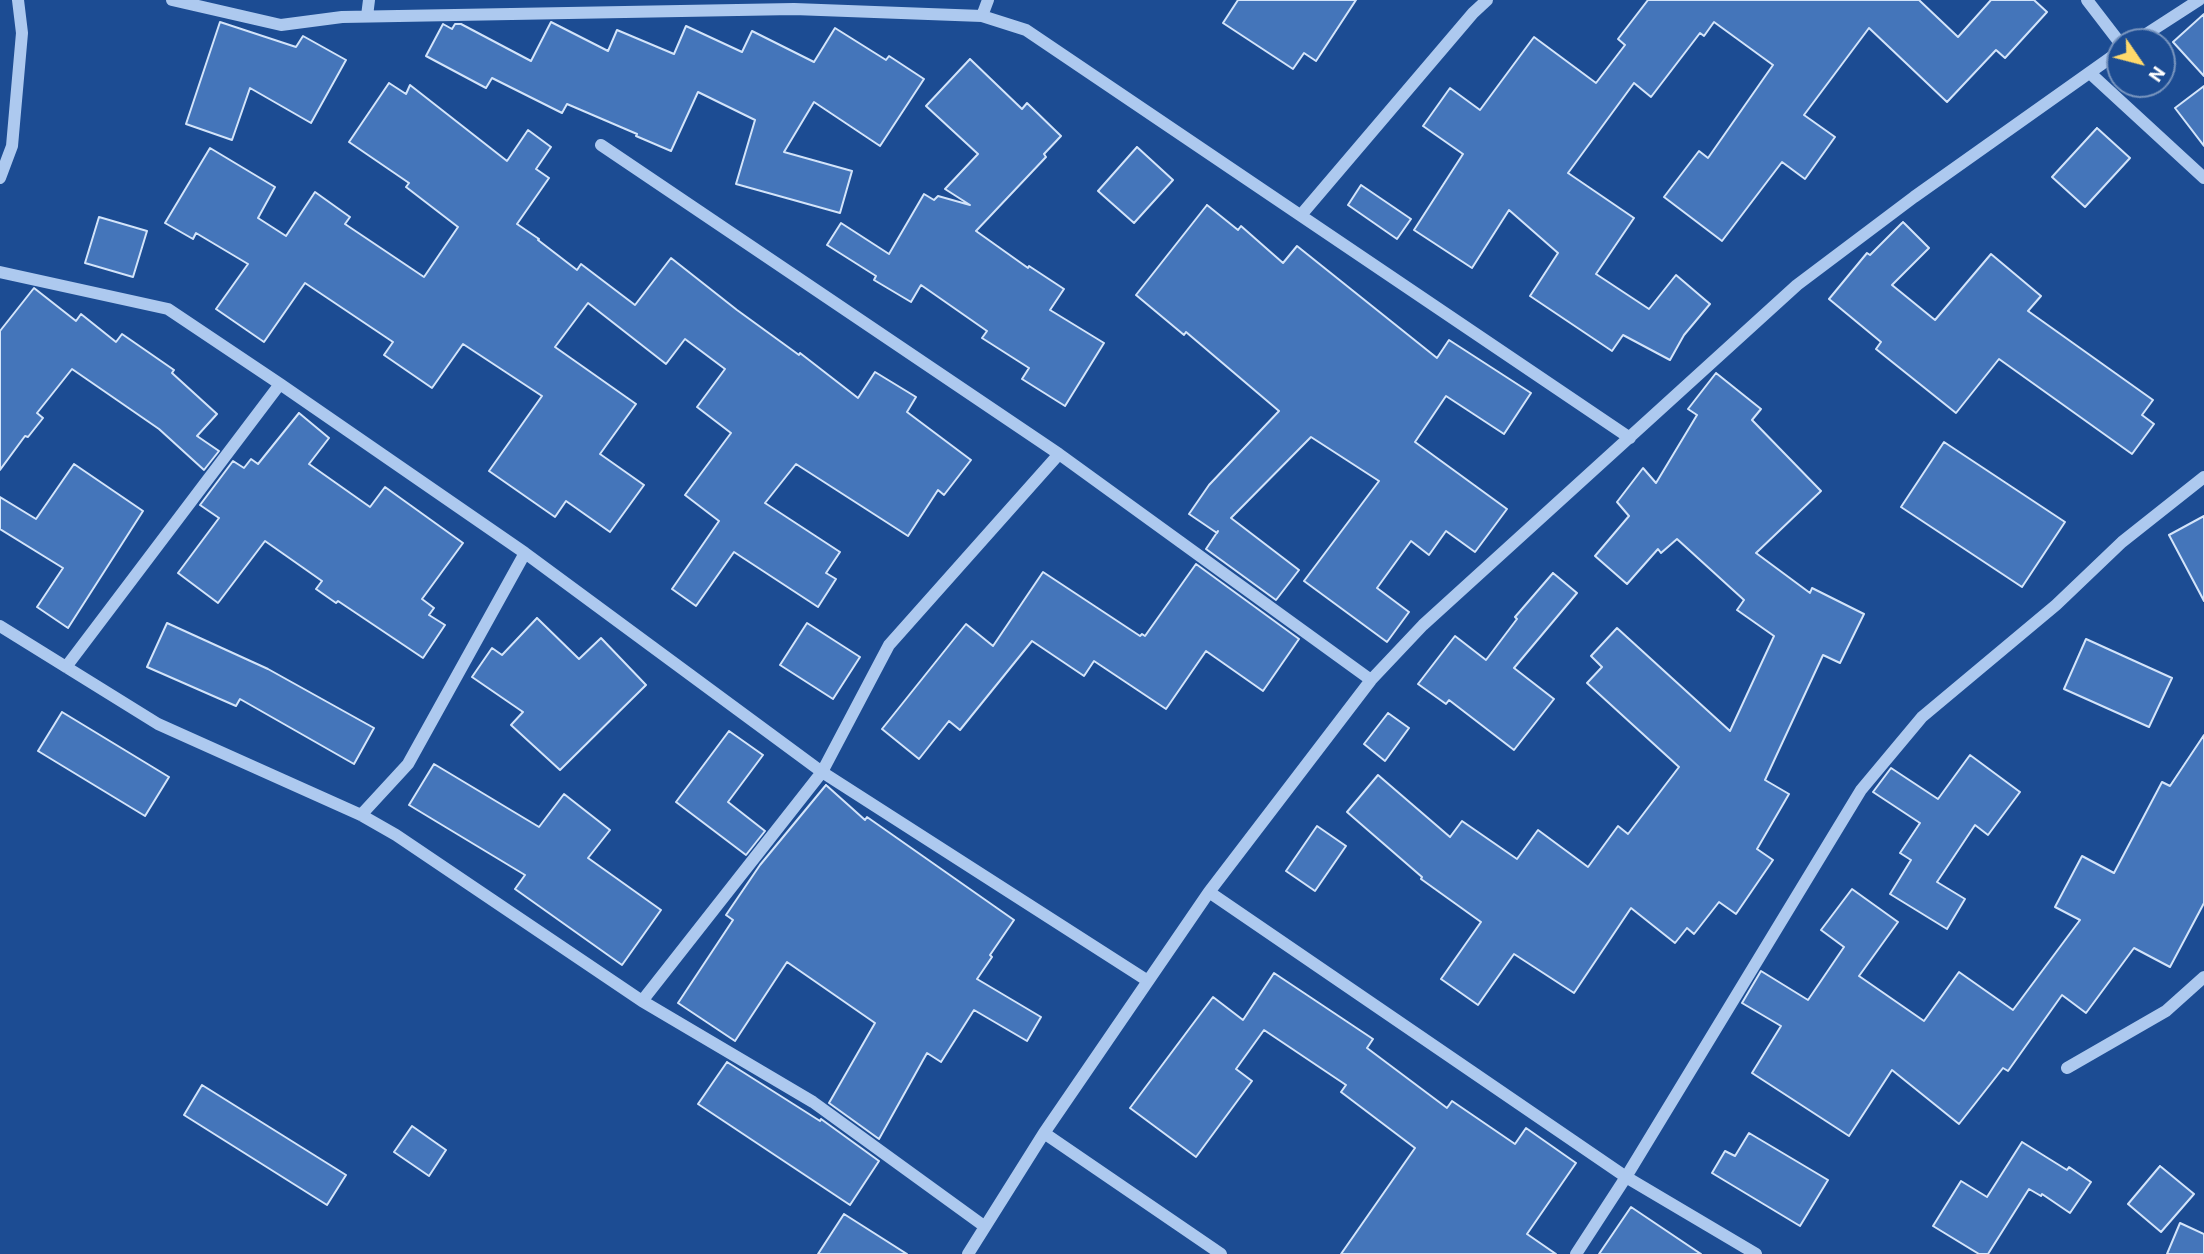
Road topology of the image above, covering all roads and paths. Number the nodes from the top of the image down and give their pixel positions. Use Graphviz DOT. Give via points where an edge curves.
graph roads {
  1 [pos="18,0"];
  2 [pos="172,0"];
  3 [pos="369,0"];
  4 [pos="988,0"];
  5 [pos="1487,0"];
  6 [pos="2087,0"];
  7 [pos="2199,0"];
  8 [pos="367,16"];
  9 [pos="982,16"];
  10 [pos="2108,28"];
  11 [pos="2156,28"];
  12 [pos="2106,62"];
  13 [pos="2091,74"];
  14 [pos="601,145"];
  15 [pos="0,178"];
  16 [pos="2204,178"];
  17 [pos="1301,215"];
  18 [pos="0,272"];
  19 [pos="280,384"];
  20 [pos="1630,438"];
  21 [pos="1059,454"];
  22 [pos="2204,477"];
  23 [pos="524,553"];
  24 [pos="0,626"];
  25 [pos="66,667"];
  26 [pos="1371,680"];
  27 [pos="822,772"];
  28 [pos="361,815"];
  29 [pos="1209,892"];
  30 [pos="2204,977"];
  31 [pos="1148,981"];
  32 [pos="642,1001"];
  33 [pos="2067,1068"];
  34 [pos="1044,1133"];
  35 [pos="1626,1177"];
  36 [pos="984,1226"];
  37 [pos="968,1254"];
  38 [pos="1221,1254"];
  39 [pos="1576,1254"];
  40 [pos="1756,1254"];
  1 -- 15 [label="street" via="22,33 12,146"];
  2 -- 8 [label="street" via="281,25"];
  3 -- 8 [label="street"];
  4 -- 9 [label="street"];
  5 -- 17 [label="street"];
  6 -- 10 [label="street"];
  7 -- 11 [label="street"];
  8 -- 9 [label="street" via="794,9"];
  9 -- 17 [label="street" via="1027,30"];
  12 -- 13 [label="street"];
  13 -- 16 [label="street"];
  13 -- 20 [label="street" via="1913,197 1797,285"];
  14 -- 21 [label="street"];
  17 -- 20 [label="street"];
  18 -- 19 [label="street" via="167,309"];
  19 -- 23 [label="street"];
  19 -- 25 [label="street"];
  20 -- 26 [label="street" via="1423,625"];
  21 -- 26 [label="street"];
  21 -- 27 [label="street" via="889,645"];
  22 -- 35 [label="street" via="2122,542 2056,606 1922,717 1861,790"];
  23 -- 27 [label="street"];
  23 -- 28 [label="street" via="408,764"];
  24 -- 25 [label="street"];
  25 -- 28 [label="street" via="158,724"];
  26 -- 29 [label="street"];
  27 -- 31 [label="street"];
  27 -- 32 [label="street"];
  28 -- 32 [label="street"];
  29 -- 31 [label="street"];
  29 -- 35 [label="street"];
  30 -- 33 [label="street" via="2166,1011"];
  31 -- 34 [label="street"];
  32 -- 36 [label="street" via="813,1102"];
  34 -- 36 [label="street"];
  34 -- 38 [label="street"];
  35 -- 39 [label="street"];
  35 -- 40 [label="street"];
  36 -- 37 [label="street"];
}
